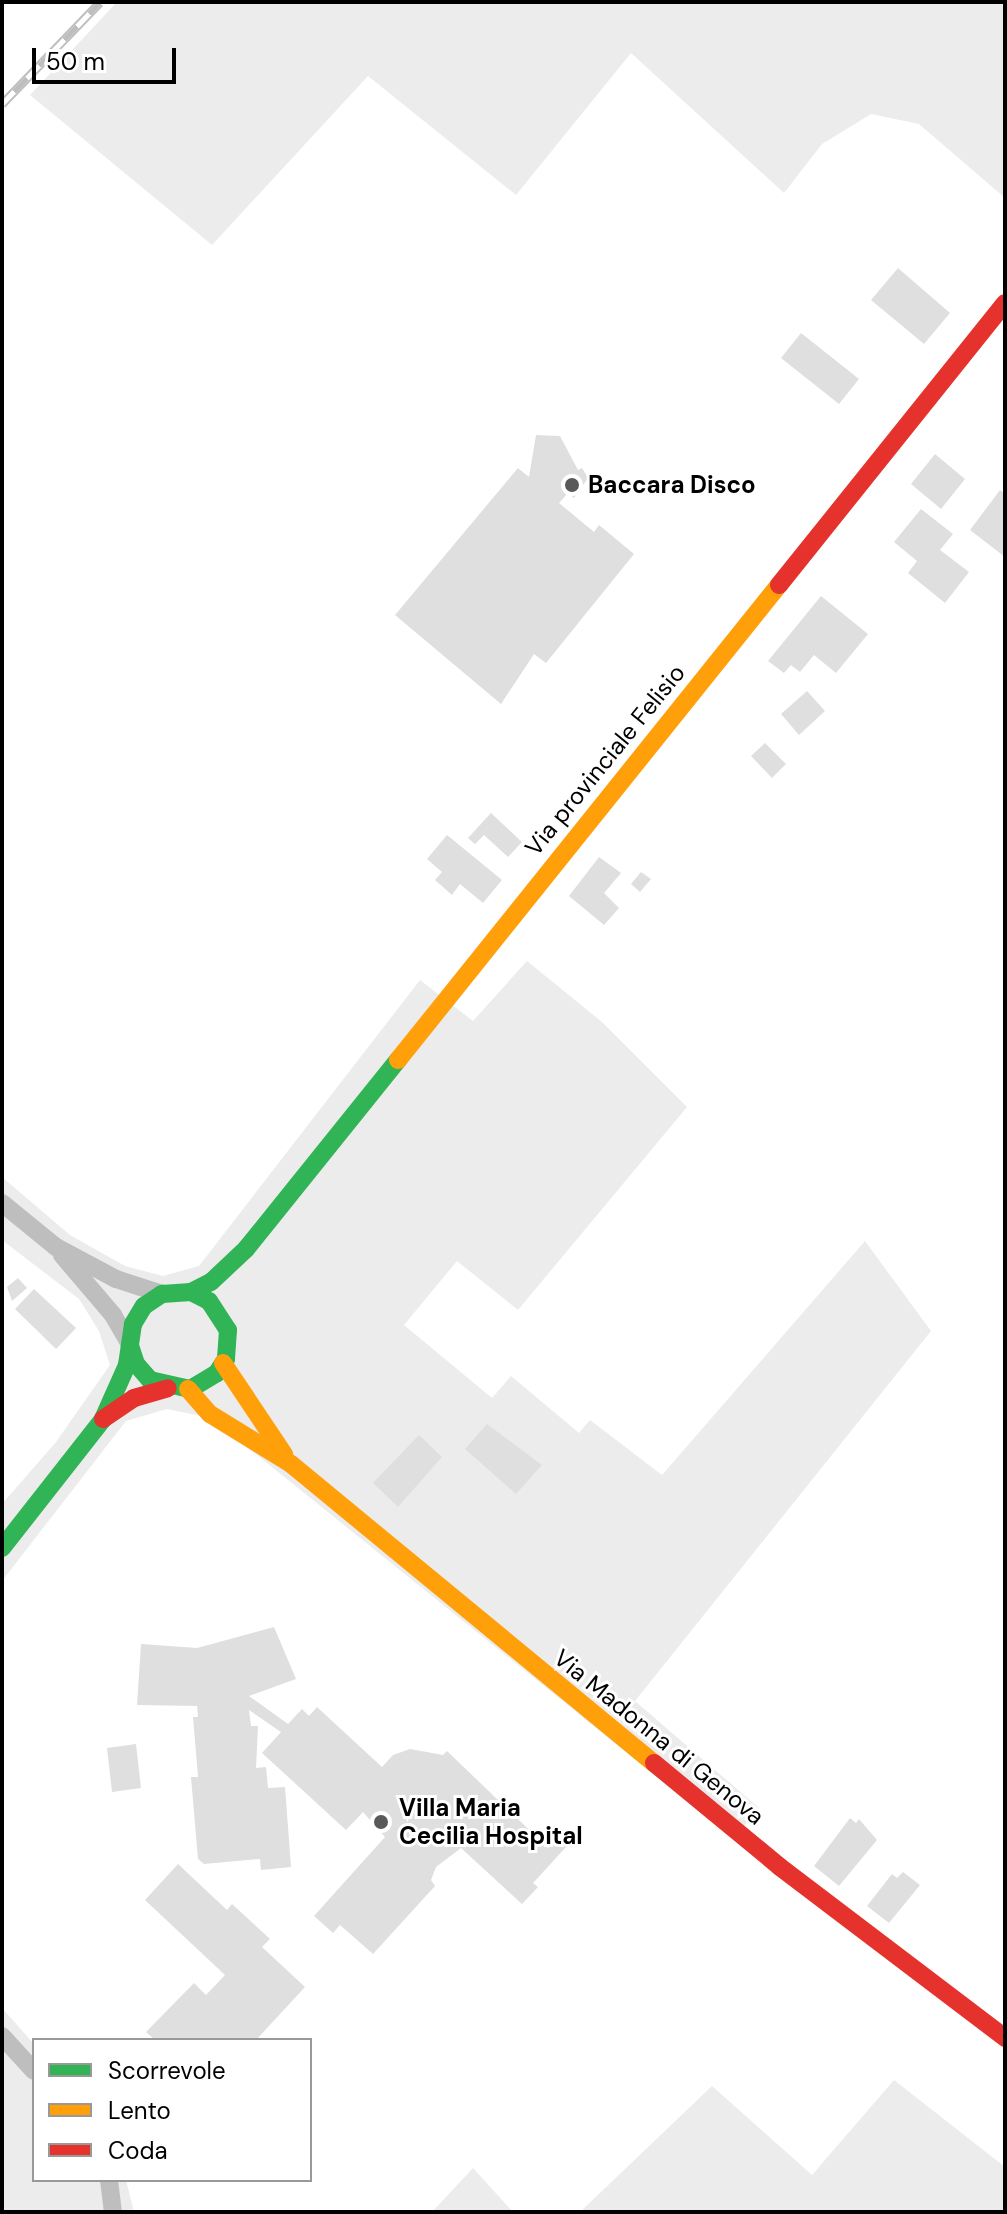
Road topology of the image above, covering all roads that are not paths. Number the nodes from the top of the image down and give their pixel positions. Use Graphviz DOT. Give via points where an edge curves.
graph roads {
  1 [pos="1005,303"];
  2 [pos="2,1203"];
  3 [pos="56,1247"];
  4 [pos="246,1249"];
  5 [pos="191,1292"];
  6 [pos="162,1294"];
  7 [pos="222,1315"];
  8 [pos="130,1345"];
  9 [pos="223,1363"];
  10 [pos="168,1388"];
  11 [pos="188,1389"];
  12 [pos="103,1419"];
  13 [pos="291,1464"];
  14 [pos="2,1548"];
  15 [pos="2,2036"];
  16 [pos="1005,2038"];
  17 [pos="32,2069"];
  18 [pos="109,2182"];
  19 [pos="113,2212"];
  1 -- 4 [label="main road, Via provinciale Felisio"];
  2 -- 3 [label="street"];
  3 -- 6 [label="street" via="116,1279"];
  3 -- 8 [label="street" via="113,1315"];
  4 -- 5 [label="main road" via="211,1282"];
  4 -- 7 [label="main road"];
  5 -- 6 [label="main road"];
  5 -- 7 [label="main road"];
  6 -- 8 [label="main road" via="144,1306 133,1324"];
  7 -- 9 [label="main road" via="229,1345"];
  8 -- 10 [label="main road" via="136,1364 150,1380"];
  8 -- 12 [label="main road" via="127,1365"];
  9 -- 11 [label="main road" via="205,1383"];
  9 -- 13 [label="main road, Via Madonna di Genova"];
  10 -- 11 [label="main road"];
  10 -- 12 [label="main road" via="134,1398"];
  11 -- 13 [label="main road, Via Madonna di Genova" via="210,1414"];
  12 -- 14 [label="main road"];
  13 -- 16 [label="main road, Via Madonna di Genova" via="780,1867"];
  15 -- 17 [label="street"];
  18 -- 19 [label="street"];
}
